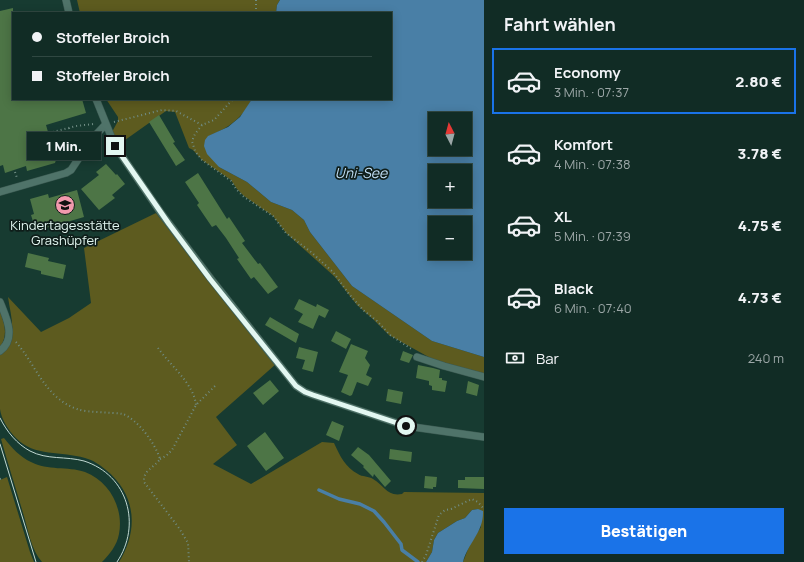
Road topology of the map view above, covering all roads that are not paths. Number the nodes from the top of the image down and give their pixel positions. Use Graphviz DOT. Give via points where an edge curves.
graph roads {
  1 [pos="66,0"];
  2 [pos="69,12"];
  3 [pos="96,100"];
  4 [pos="106,124"];
  5 [pos="0,192"];
  6 [pos="0,302"];
  7 [pos="0,351"];
  8 [pos="417,357"];
  9 [pos="484,377"];
  10 [pos="484,437"];
  1 -- 2 [label="lane"];
  3 -- 4 [label="lane"];
  4 -- 5 [label="lane" via="91,140 71,170"];
  4 -- 10 [label="lane" via="115,146 161,213 296,386 309,393 406,426"];
  6 -- 7 [label="lane" via="9,331 7,343"];
  8 -- 9 [label="lane"];
}
